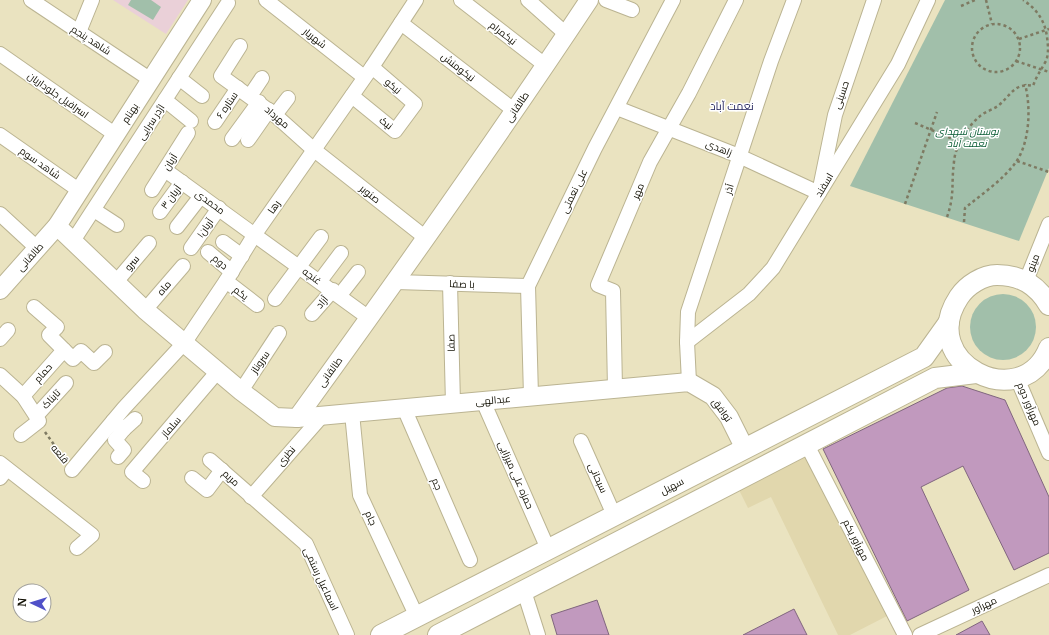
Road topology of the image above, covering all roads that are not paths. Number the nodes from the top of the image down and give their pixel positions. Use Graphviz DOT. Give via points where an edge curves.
graph roads {
  1 [pos="31,0"];
  2 [pos="92,0"];
  3 [pos="202,0"];
  4 [pos="266,0"];
  5 [pos="461,0"];
  6 [pos="528,0"];
  7 [pos="589,0"];
  8 [pos="606,0"];
  9 [pos="673,0"];
  10 [pos="736,0"];
  11 [pos="794,0"];
  12 [pos="874,0"];
  13 [pos="928,0"];
  14 [pos="413,1"];
  15 [pos="228,3"];
  16 [pos="632,10"];
  17 [pos="401,23"];
  18 [pos="79,32"];
  19 [pos="566,34"];
  20 [pos="240,46"];
  21 [pos="0,54"];
  22 [pos="545,65"];
  23 [pos="368,72"];
  24 [pos="180,78"];
  25 [pos="262,78"];
  26 [pos="151,80"];
  27 [pos="202,96"];
  28 [pos="352,96"];
  29 [pos="288,98"];
  30 [pos="165,100"];
  31 [pos="258,102"];
  32 [pos="415,104"];
  33 [pos="617,108"];
  34 [pos="515,111"];
  35 [pos="215,122"];
  36 [pos="670,128"];
  37 [pos="0,135"];
  38 [pos="116,135"];
  39 [pos="232,139"];
  40 [pos="248,140"];
  41 [pos="313,149"];
  42 [pos="739,156"];
  43 [pos="165,170"];
  44 [pos="182,182"];
  45 [pos="152,190"];
  46 [pos="80,191"];
  47 [pos="819,193"];
  48 [pos="201,196"];
  49 [pos="219,208"];
  50 [pos="94,210"];
  51 [pos="160,212"];
  52 [pos="0,214"];
  53 [pos="1049,224"];
  54 [pos="117,225"];
  55 [pos="57,226"];
  56 [pos="176,227"];
  57 [pos="255,234"];
  58 [pos="321,237"];
  59 [pos="426,238"];
  60 [pos="73,242"];
  61 [pos="223,242"];
  62 [pos="148,243"];
  63 [pos="191,248"];
  64 [pos="38,249"];
  65 [pos="208,252"];
  66 [pos="341,253"];
  67 [pos="242,256"];
  68 [pos="183,266"];
  69 [pos="299,266"];
  70 [pos="358,272"];
  71 [pos="229,276"];
  72 [pos="320,281"];
  73 [pos="1026,281"];
  74 [pos="116,282"];
  75 [pos="396,282"];
  76 [pos="450,283"];
  77 [pos="528,286"];
  78 [pos="0,290"];
  79 [pos="336,293"];
  80 [pos="275,299"];
  81 [pos="257,305"];
  82 [pos="1049,305"];
  83 [pos="34,307"];
  84 [pos="145,310"];
  85 [pos="312,314"];
  86 [pos="369,318"];
  87 [pos="949,322"];
  88 [pos="279,333"];
  89 [pos="185,342"];
  90 [pos="687,342"];
  91 [pos="1049,348"];
  92 [pos="64,350"];
  93 [pos="105,352"];
  94 [pos="218,372"];
  95 [pos="976,374"];
  96 [pos="0,375"];
  97 [pos="1017,378"];
  98 [pos="689,382"];
  99 [pos="66,383"];
  100 [pos="615,388"];
  101 [pos="241,391"];
  102 [pos="23,396"];
  103 [pos="531,396"];
  104 [pos="483,401"];
  105 [pos="452,404"];
  106 [pos="124,408"];
  107 [pos="404,408"];
  108 [pos="352,413"];
  109 [pos="322,416"];
  110 [pos="37,418"];
  111 [pos="297,418"];
  112 [pos="135,419"];
  113 [pos="119,425"];
  114 [pos="21,435"];
  115 [pos="581,441"];
  116 [pos="807,444"];
  117 [pos="745,448"];
  118 [pos="1049,453"];
  119 [pos="118,457"];
  120 [pos="210,460"];
  121 [pos="2,470"];
  122 [pos="72,470"];
  123 [pos="222,470"];
  124 [pos="192,478"];
  125 [pos="142,481"];
  126 [pos="251,497"];
  127 [pos="614,515"];
  128 [pos="77,548"];
  129 [pos="548,549"];
  130 [pos="470,560"];
  131 [pos="1049,575"];
  132 [pos="524,591"];
  133 [pos="417,616"];
  134 [pos="347,635"];
  135 [pos="381,635"];
  136 [pos="438,635"];
  137 [pos="538,635"];
  138 [pos="905,635"];
  139 [pos="920,635"];
  1 -- 18 [label="street, شاهد پنجم"];
  2 -- 18 [label="street"];
  3 -- 26 [label="street, بهنام"];
  4 -- 23 [label="street, شهریار"];
  5 -- 22 [label="street, نیکمرام"];
  6 -- 19 [label="street"];
  7 -- 19 [label="street, طالقانی"];
  8 -- 16 [label="street"];
  9 -- 33 [label="street, علی نعمتی"];
  10 -- 36 [label="street, مهر"];
  11 -- 42 [label="street, آذر"];
  12 -- 47 [label="street, حسینی" via="835,115"];
  13 -- 47 [label="street, اسفند" via="898,64"];
  14 -- 17 [label="street, رها"];
  15 -- 24 [label="street, اژدر سرایی"];
  17 -- 23 [label="street, رها"];
  17 -- 34 [label="street, نیکومنش"];
  18 -- 26 [label="street, شاهد پنجم"];
  19 -- 22 [label="street, طالقانی"];
  20 -- 31 [label="street, مهرداد" via="221,76"];
  21 -- 38 [label="street, اسرافیل جلوداریان"];
  22 -- 34 [label="street, طالقانی"];
  23 -- 28 [label="street, رها"];
  23 -- 32 [label="street, نیکو"];
  24 -- 27 [label="street"];
  24 -- 30 [label="street, اژدر سرایی"];
  25 -- 31 [label="street"];
  26 -- 38 [label="street, بهنام"];
  28 -- 32 [label="street, نیک" via="395,131"];
  28 -- 41 [label="street, رها"];
  29 -- 31 [label="street"];
  30 -- 43 [label="street, آریان" via="189,127"];
  30 -- 50 [label="street, اژدر سرایی"];
  31 -- 35 [label="street, ستاره ۶"];
  31 -- 39 [label="street"];
  31 -- 40 [label="street"];
  31 -- 41 [label="street, مهرداد"];
  33 -- 36 [label="street, زاهدی"];
  33 -- 77 [label="street, علی نعمتی"];
  34 -- 59 [label="street, طالقانی"];
  36 -- 42 [label="street, زاهدی"];
  36 -- 100 [label="street, مهر" via="650,162 598,285 613,291"];
  37 -- 46 [label="street, شاهد سوم"];
  38 -- 46 [label="street, بهنام"];
  41 -- 57 [label="street, رها"];
  41 -- 59 [label="street, صنوبر"];
  42 -- 47 [label="street, زاهدی"];
  42 -- 90 [label="street, آذر" via="688,312"];
  43 -- 44 [label="street, محمدی"];
  43 -- 45 [label="street, آریان"];
  44 -- 48 [label="street, محمدی"];
  44 -- 51 [label="street, آریان ۳"];
  46 -- 55 [label="street, بهنام"];
  47 -- 90 [label="street, اسفند" via="773,268 749,294"];
  48 -- 49 [label="street, محمدی"];
  48 -- 56 [label="street"];
  49 -- 57 [label="street, محمدی"];
  49 -- 63 [label="street, آریان۱"];
  50 -- 54 [label="street"];
  50 -- 60 [label="street, اژدر سرایی"];
  52 -- 64 [label="street"];
  53 -- 73 [label="street, مینو"];
  55 -- 60 [label="street"];
  55 -- 64 [label="street, طالقانی"];
  57 -- 67 [label="street, رها"];
  57 -- 69 [label="street, غنچه"];
  58 -- 69 [label="street"];
  59 -- 75 [label="street, طالقانی"];
  60 -- 74 [label="street"];
  61 -- 67 [label="street"];
  62 -- 74 [label="street, سرو"];
  64 -- 78 [label="street, طالقانی"];
  65 -- 71 [label="street, دوم"];
  66 -- 72 [label="street"];
  67 -- 71 [label="street, رها"];
  68 -- 84 [label="street, ماه"];
  69 -- 72 [label="street, غنچه"];
  69 -- 80 [label="street"];
  70 -- 79 [label="street"];
  71 -- 81 [label="street, یکم"];
  71 -- 89 [label="street, رها"];
  72 -- 79 [label="street, غنچه"];
  73 -- 82 [label="main road" via="1040,291"];
  73 -- 87 [label="main road" via="1010,275 993,275 977,281 963,291"];
  74 -- 84 [label="street"];
  75 -- 76 [label="street, با صفا"];
  75 -- 86 [label="street, طالقانی"];
  76 -- 77 [label="street, با صفا"];
  76 -- 105 [label="street, صفا"];
  77 -- 103 [label="street, علی نعمتی"];
  79 -- 85 [label="street, آزاد"];
  79 -- 86 [label="street, غنچه"];
  83 -- 92 [label="street" via="57,327 49,335"];
  84 -- 89 [label="street"];
  86 -- 111 [label="street, طالقانی"];
  87 -- 95 [label="main road" via="955,352"];
  87 -- 117 [label="main road, سهیل" via="924,357"];
  88 -- 101 [label="street, سروناز"];
  89 -- 94 [label="street"];
  89 -- 106 [label="street, رها"];
  90 -- 98 [label="street, آذر"];
  91 -- 97 [label="main road" via="1046,356 1034,369"];
  92 -- 93 [label="street" via="73,359 81,351 94,363"];
  92 -- 102 [label="street, حمام"];
  94 -- 101 [label="street"];
  94 -- 125 [label="street, سلماز" via="132,472"];
  95 -- 97 [label="main road" via="989,379"];
  95 -- 116 [label="main road" via="935,378"];
  96 -- 102 [label="street"];
  97 -- 118 [label="street, مهرآور دوم"];
  98 -- 100 [label="street, عبدالهی"];
  98 -- 117 [label="street, توافق" via="713,396 729,417"];
  99 -- 110 [label="street, تابناک"];
  100 -- 103 [label="street, عبدالهی"];
  101 -- 111 [label="street" via="275,417"];
  102 -- 110 [label="street"];
  103 -- 104 [label="street, عبدالهی"];
  104 -- 105 [label="street, عبدالهی"];
  104 -- 129 [label="street, حمزه علی میرزایی"];
  105 -- 107 [label="street, عبدالهی"];
  106 -- 113 [label="street, قلعه"];
  107 -- 108 [label="street, عبدالهی"];
  107 -- 130 [label="street, جم"];
  108 -- 109 [label="street, عبدالهی"];
  108 -- 133 [label="street, جام" via="360,495"];
  109 -- 111 [label="street, عبدالهی"];
  109 -- 126 [label="street, نظری"];
  110 -- 114 [label="street, تابناک"];
  112 -- 113 [label="street"];
  113 -- 119 [label="street" via="115,440 124,450"];
  113 -- 122 [label="street, قلعه"];
  115 -- 127 [label="street, سبحانی"];
  116 -- 132 [label="main road"];
  116 -- 138 [label="street, مهرآور یکم"];
  117 -- 127 [label="main road, سهیل"];
  120 -- 123 [label="street, مریم"];
  121 -- 128 [label="street" via="92,535"];
  123 -- 124 [label="street" via="207,490"];
  123 -- 126 [label="street, مریم"];
  126 -- 134 [label="street, اسماعیل رستمی" via="306,544"];
  127 -- 129 [label="main road, سهیل"];
  129 -- 133 [label="main road, سهیل"];
  131 -- 139 [label="street, مهرآور"];
  132 -- 136 [label="main road"];
  132 -- 137 [label="street"];
  133 -- 135 [label="main road, سهیل"];
}
